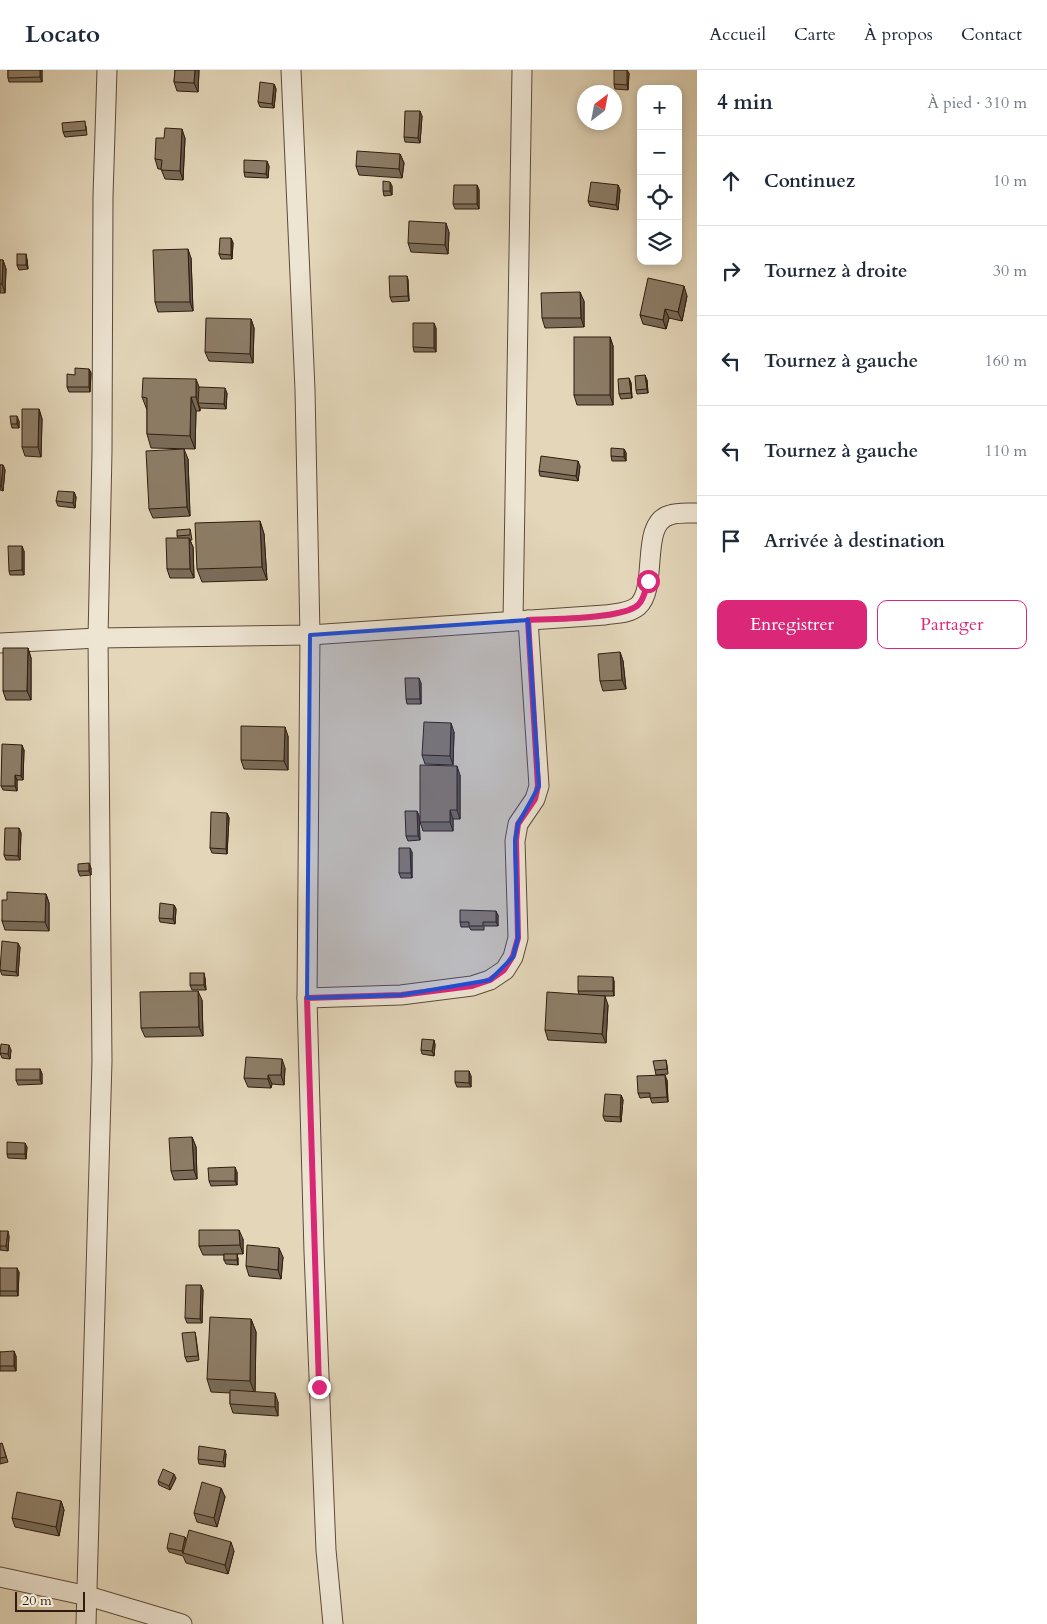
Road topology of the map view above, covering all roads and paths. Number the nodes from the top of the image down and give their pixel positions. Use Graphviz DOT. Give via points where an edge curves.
graph roads {
  1 [pos="107,70"];
  2 [pos="291,70"];
  3 [pos="522,70"];
  4 [pos="697,513"];
  5 [pos="520,621"];
  6 [pos="310,635"];
  7 [pos="98,638"];
  8 [pos="0,643"];
  9 [pos="307,998"];
  10 [pos="0,1577"];
  11 [pos="88,1596"];
  12 [pos="86,1624"];
  13 [pos="182,1624"];
  14 [pos="333,1624"];
  1 -- 7 [label="street"];
  2 -- 6 [label="street"];
  3 -- 5 [label="street"];
  4 -- 5 [label="street" via="668,515 660,521 655,530 644,593 639,605 629,612"];
  5 -- 6 [label="street"];
  5 -- 9 [label="street" via="538,786 535,799 518,824 518,938 513,956 504,970 490,980 472,986 401,995"];
  6 -- 7 [label="street"];
  6 -- 9 [label="street"];
  7 -- 8 [label="street"];
  7 -- 11 [label="street" via="102,1061"];
  9 -- 14 [label="street" via="319,1396"];
  10 -- 11 [label="street"];
  11 -- 12 [label="street"];
  11 -- 13 [label="street"];
}
